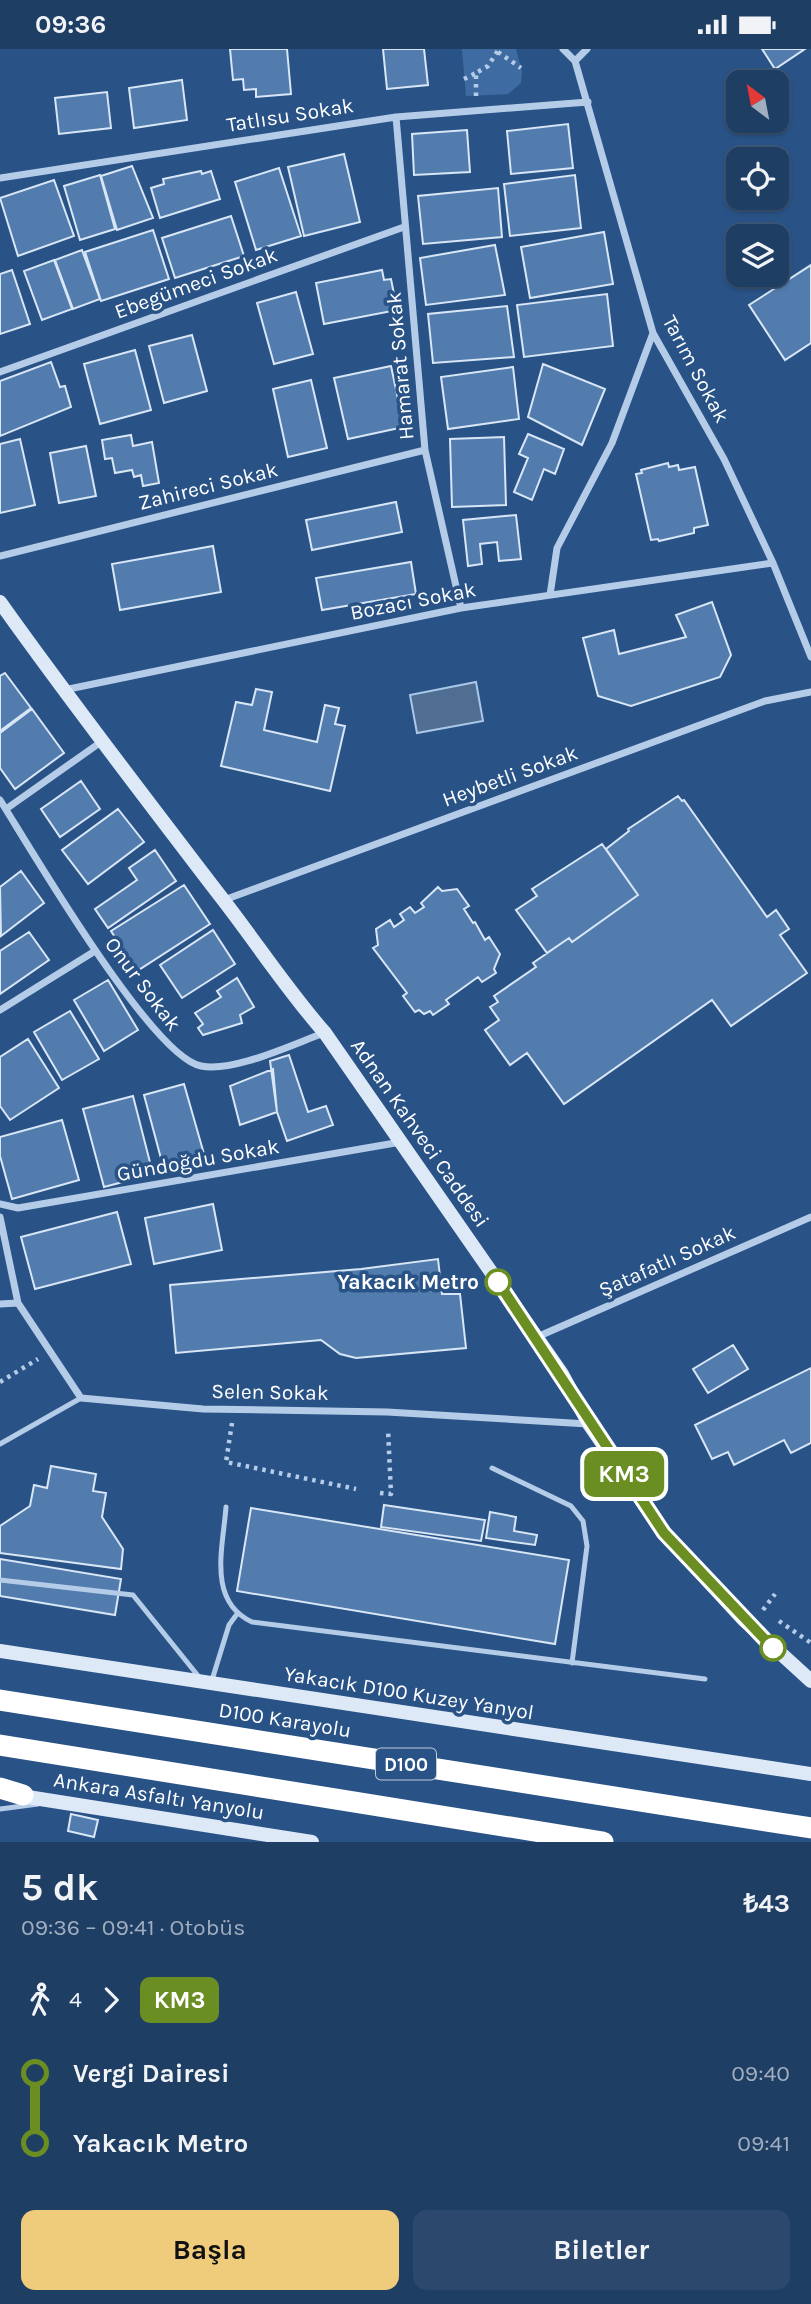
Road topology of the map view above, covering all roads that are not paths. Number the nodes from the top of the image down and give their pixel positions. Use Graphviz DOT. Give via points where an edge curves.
graph roads {
  1 [pos="563,49"];
  2 [pos="587,49"];
  3 [pos="575,61"];
  4 [pos="588,102"];
  5 [pos="396,117"];
  6 [pos="0,178"];
  7 [pos="404,227"];
  8 [pos="653,333"];
  9 [pos="0,372"];
  10 [pos="425,450"];
  11 [pos="0,556"];
  12 [pos="772,563"];
  13 [pos="550,595"];
  14 [pos="0,602"];
  15 [pos="461,608"];
  16 [pos="811,657"];
  17 [pos="63,690"];
  18 [pos="811,692"];
  19 [pos="101,743"];
  20 [pos="0,800"];
  21 [pos="6,809"];
  22 [pos="224,900"];
  23 [pos="95,951"];
  24 [pos="0,1010"];
  25 [pos="325,1033"];
  26 [pos="402,1142"];
  27 [pos="0,1204"];
  28 [pos="0,1217"];
  29 [pos="811,1217"];
  30 [pos="18,1303"];
  31 [pos="0,1304"];
  32 [pos="536,1337"];
  33 [pos="81,1398"];
  34 [pos="589,1424"];
  35 [pos="0,1444"];
  36 [pos="492,1468"];
  37 [pos="226,1507"];
  38 [pos="0,1580"];
  39 [pos="237,1613"];
  40 [pos="0,1651"];
  41 [pos="572,1663"];
  42 [pos="705,1679"];
  43 [pos="811,1681"];
  44 [pos="207,1683"];
  45 [pos="0,1700"];
  46 [pos="0,1745"];
  47 [pos="811,1774"];
  48 [pos="0,1788"];
  49 [pos="0,1793"];
  50 [pos="23,1795"];
  51 [pos="53,1801"];
  52 [pos="0,1809"];
  53 [pos="811,1828"];
  54 [pos="312,1842"];
  55 [pos="603,1842"];
  1 -- 3 [label="street, Tarım Sokak"];
  2 -- 3 [label="street"];
  3 -- 4 [label="street, Tarım Sokak"];
  4 -- 5 [label="street, Tatlısu Sokak"];
  4 -- 8 [label="street, Tarım Sokak"];
  5 -- 6 [label="street, Tatlısu Sokak"];
  5 -- 7 [label="street, Hamarat Sokak"];
  7 -- 9 [label="street, Ebegümeci Sokak"];
  7 -- 10 [label="street, Hamarat Sokak"];
  8 -- 12 [label="street, Tarım Sokak" via="724,459"];
  8 -- 13 [label="street" via="612,443 557,548"];
  10 -- 11 [label="street, Zahireci Sokak"];
  10 -- 15 [label="street, Hamarat Sokak"];
  12 -- 13 [label="street, Bozacı Sokak"];
  12 -- 16 [label="street, Tarım Sokak"];
  13 -- 15 [label="street, Bozacı Sokak"];
  14 -- 17 [label="main road, Adnan Kahveci Caddesi"];
  15 -- 17 [label="street, Bozacı Sokak"];
  17 -- 19 [label="main road, Adnan Kahveci Caddesi"];
  18 -- 22 [label="street, Heybetli Sokak" via="765,701"];
  19 -- 21 [label="street"];
  19 -- 22 [label="main road, Adnan Kahveci Caddesi"];
  20 -- 21 [label="street, Onur Sokak"];
  21 -- 23 [label="street, Onur Sokak"];
  22 -- 25 [label="main road, Adnan Kahveci Caddesi"];
  23 -- 24 [label="street"];
  23 -- 25 [label="street, Onur Sokak" via="185,1062 203,1067 238,1062"];
  25 -- 26 [label="main road, Adnan Kahveci Caddesi"];
  26 -- 27 [label="street, Gündoğdu Sokak" via="18,1208"];
  26 -- 32 [label="main road, Adnan Kahveci Caddesi"];
  28 -- 30 [label="street"];
  29 -- 32 [label="street, Şatafatlı Sokak"];
  30 -- 31 [label="street"];
  30 -- 33 [label="street"];
  32 -- 34 [label="main road, Adnan Kahveci Caddesi"];
  33 -- 34 [label="street, Selen Sokak" via="203,1409 387,1412"];
  33 -- 35 [label="lane"];
  34 -- 43 [label="main road, Adnan Kahveci Caddesi, bridge" via="664,1533 743,1619"];
  36 -- 41 [label="lane" via="571,1506 583,1521 587,1546"];
  37 -- 39 [label="lane" via="220,1585"];
  38 -- 44 [label="lane" via="133,1595"];
  39 -- 41 [label="lane" via="262,1625"];
  39 -- 44 [label="lane"];
  40 -- 44 [label="main road, Yakacık D100 Kuzey Yanyol"];
  41 -- 42 [label="lane"];
  44 -- 47 [label="main road, Yakacık D100 Kuzey Yanyol"];
  45 -- 53 [label="highway, D100 Karayolu / D100"];
  46 -- 55 [label="highway, D100"];
  48 -- 50 [label="highway"];
  49 -- 50 [label="main road, Ankara Asfaltı Yanyolu"];
  50 -- 51 [label="main road, Ankara Asfaltı Yanyolu"];
  51 -- 52 [label="lane"];
  51 -- 54 [label="main road, Ankara Asfaltı Yanyolu"];
}
